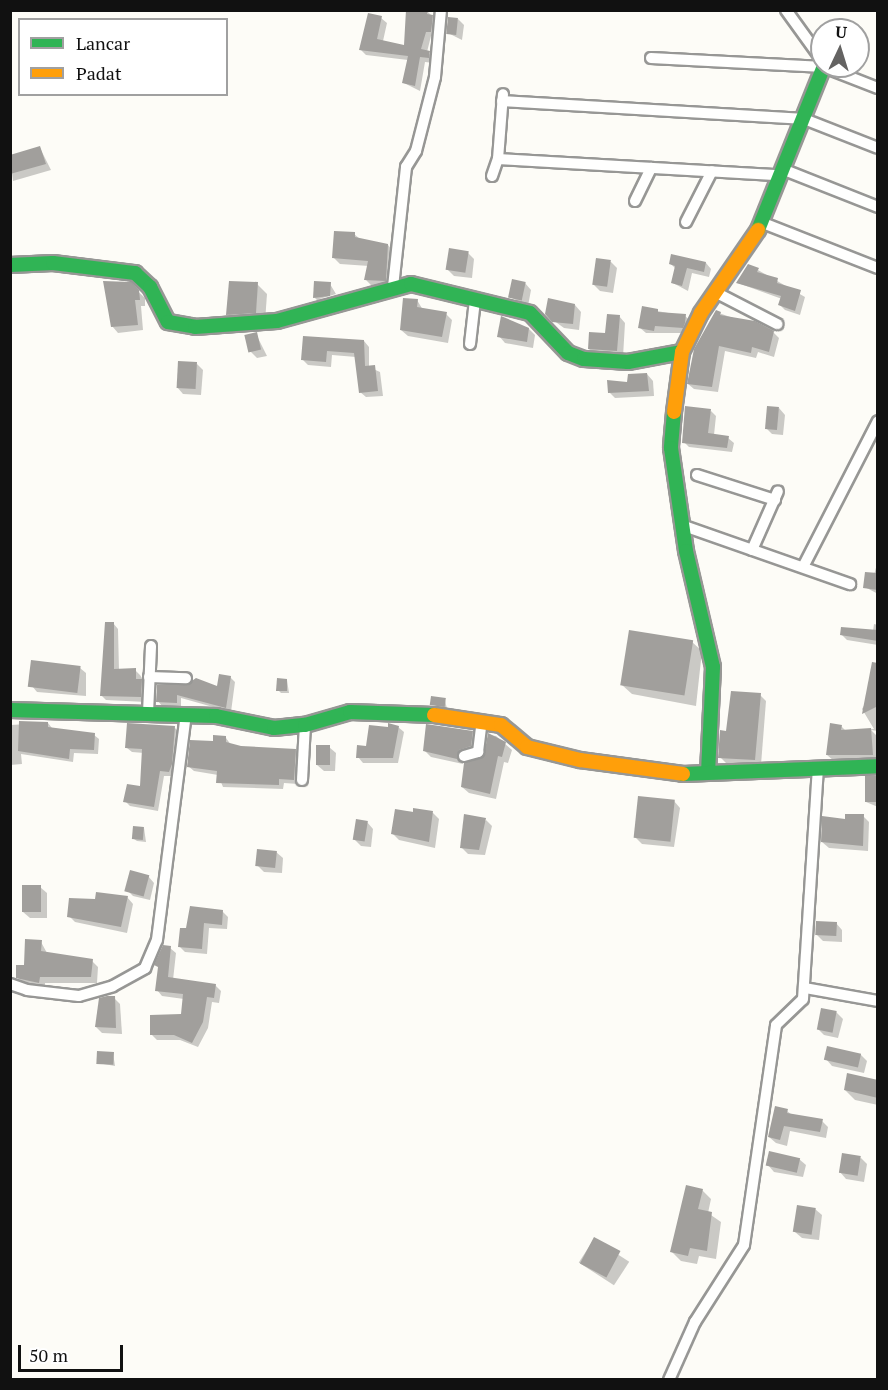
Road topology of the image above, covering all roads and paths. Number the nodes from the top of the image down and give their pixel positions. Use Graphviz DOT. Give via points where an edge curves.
graph roads {
  1 [pos="441,10"];
  2 [pos="786,10"];
  3 [pos="810,43"];
  4 [pos="651,58"];
  5 [pos="810,65"];
  6 [pos="819,78"];
  7 [pos="853,78"];
  8 [pos="878,88"];
  9 [pos="804,119"];
  10 [pos="878,148"];
  11 [pos="498,159"];
  12 [pos="651,168"];
  13 [pos="712,171"];
  14 [pos="781,172"];
  15 [pos="492,176"];
  16 [pos="635,201"];
  17 [pos="878,207"];
  18 [pos="686,222"];
  19 [pos="763,223"];
  20 [pos="10,265"];
  21 [pos="878,268"];
  22 [pos="393,287"];
  23 [pos="717,293"];
  24 [pos="475,300"];
  25 [pos="777,324"];
  26 [pos="470,344"];
  27 [pos="682,352"];
  28 [pos="878,421"];
  29 [pos="697,475"];
  30 [pos="687,527"];
  31 [pos="752,550"];
  32 [pos="803,567"];
  33 [pos="850,584"];
  34 [pos="151,646"];
  35 [pos="149,677"];
  36 [pos="186,678"];
  37 [pos="10,710"];
  38 [pos="148,713"];
  39 [pos="186,715"];
  40 [pos="482,721"];
  41 [pos="305,725"];
  42 [pos="464,756"];
  43 [pos="878,766"];
  44 [pos="818,770"];
  45 [pos="708,772"];
  46 [pos="302,780"];
  47 [pos="10,984"];
  48 [pos="805,988"];
  49 [pos="878,1001"];
  50 [pos="669,1380"];
  1 -- 22 [label="street" via="435,77 416,151 406,167"];
  2 -- 3 [label="street"];
  4 -- 5 [label="street"];
  6 -- 9 [label="street"];
  7 -- 8 [label="street"];
  9 -- 10 [label="street"];
  9 -- 11 [label="street" via="503,97"];
  9 -- 14 [label="street"];
  11 -- 12 [label="street"];
  11 -- 15 [label="street"];
  12 -- 13 [label="street"];
  12 -- 16 [label="street"];
  13 -- 14 [label="street"];
  13 -- 18 [label="street"];
  14 -- 17 [label="street"];
  14 -- 19 [label="street"];
  19 -- 21 [label="street"];
  19 -- 23 [label="street"];
  20 -- 22 [label="street" via="53,263 135,273 150,287 168,322 195,327 277,321"];
  22 -- 24 [label="street" via="424,285"];
  23 -- 25 [label="street"];
  23 -- 27 [label="street" via="701,313"];
  24 -- 26 [label="street"];
  24 -- 27 [label="street" via="530,313 568,353 584,359 628,362"];
  27 -- 45 [label="street" via="671,448 686,551 714,667"];
  28 -- 32 [label="street"];
  29 -- 31 [label="street" via="776,496"];
  30 -- 31 [label="street"];
  31 -- 32 [label="street"];
  32 -- 33 [label="street"];
  34 -- 35 [label="street"];
  35 -- 36 [label="street"];
  35 -- 38 [label="street"];
  37 -- 38 [label="street"];
  38 -- 39 [label="street"];
  39 -- 41 [label="street" via="216,716 252,726"];
  39 -- 47 [label="street" via="158,940 145,968 113,986 79,996"];
  40 -- 41 [label="street" via="434,713 350,712"];
  40 -- 42 [label="street" via="478,752"];
  40 -- 45 [label="street" via="501,724 527,747 580,760 686,774"];
  41 -- 46 [label="street"];
  43 -- 44 [label="street"];
  44 -- 45 [label="street"];
  44 -- 48 [label="street"];
  48 -- 49 [label="street"];
  48 -- 50 [label="street" via="803,999 776,1025 744,1245 695,1322"];
}
